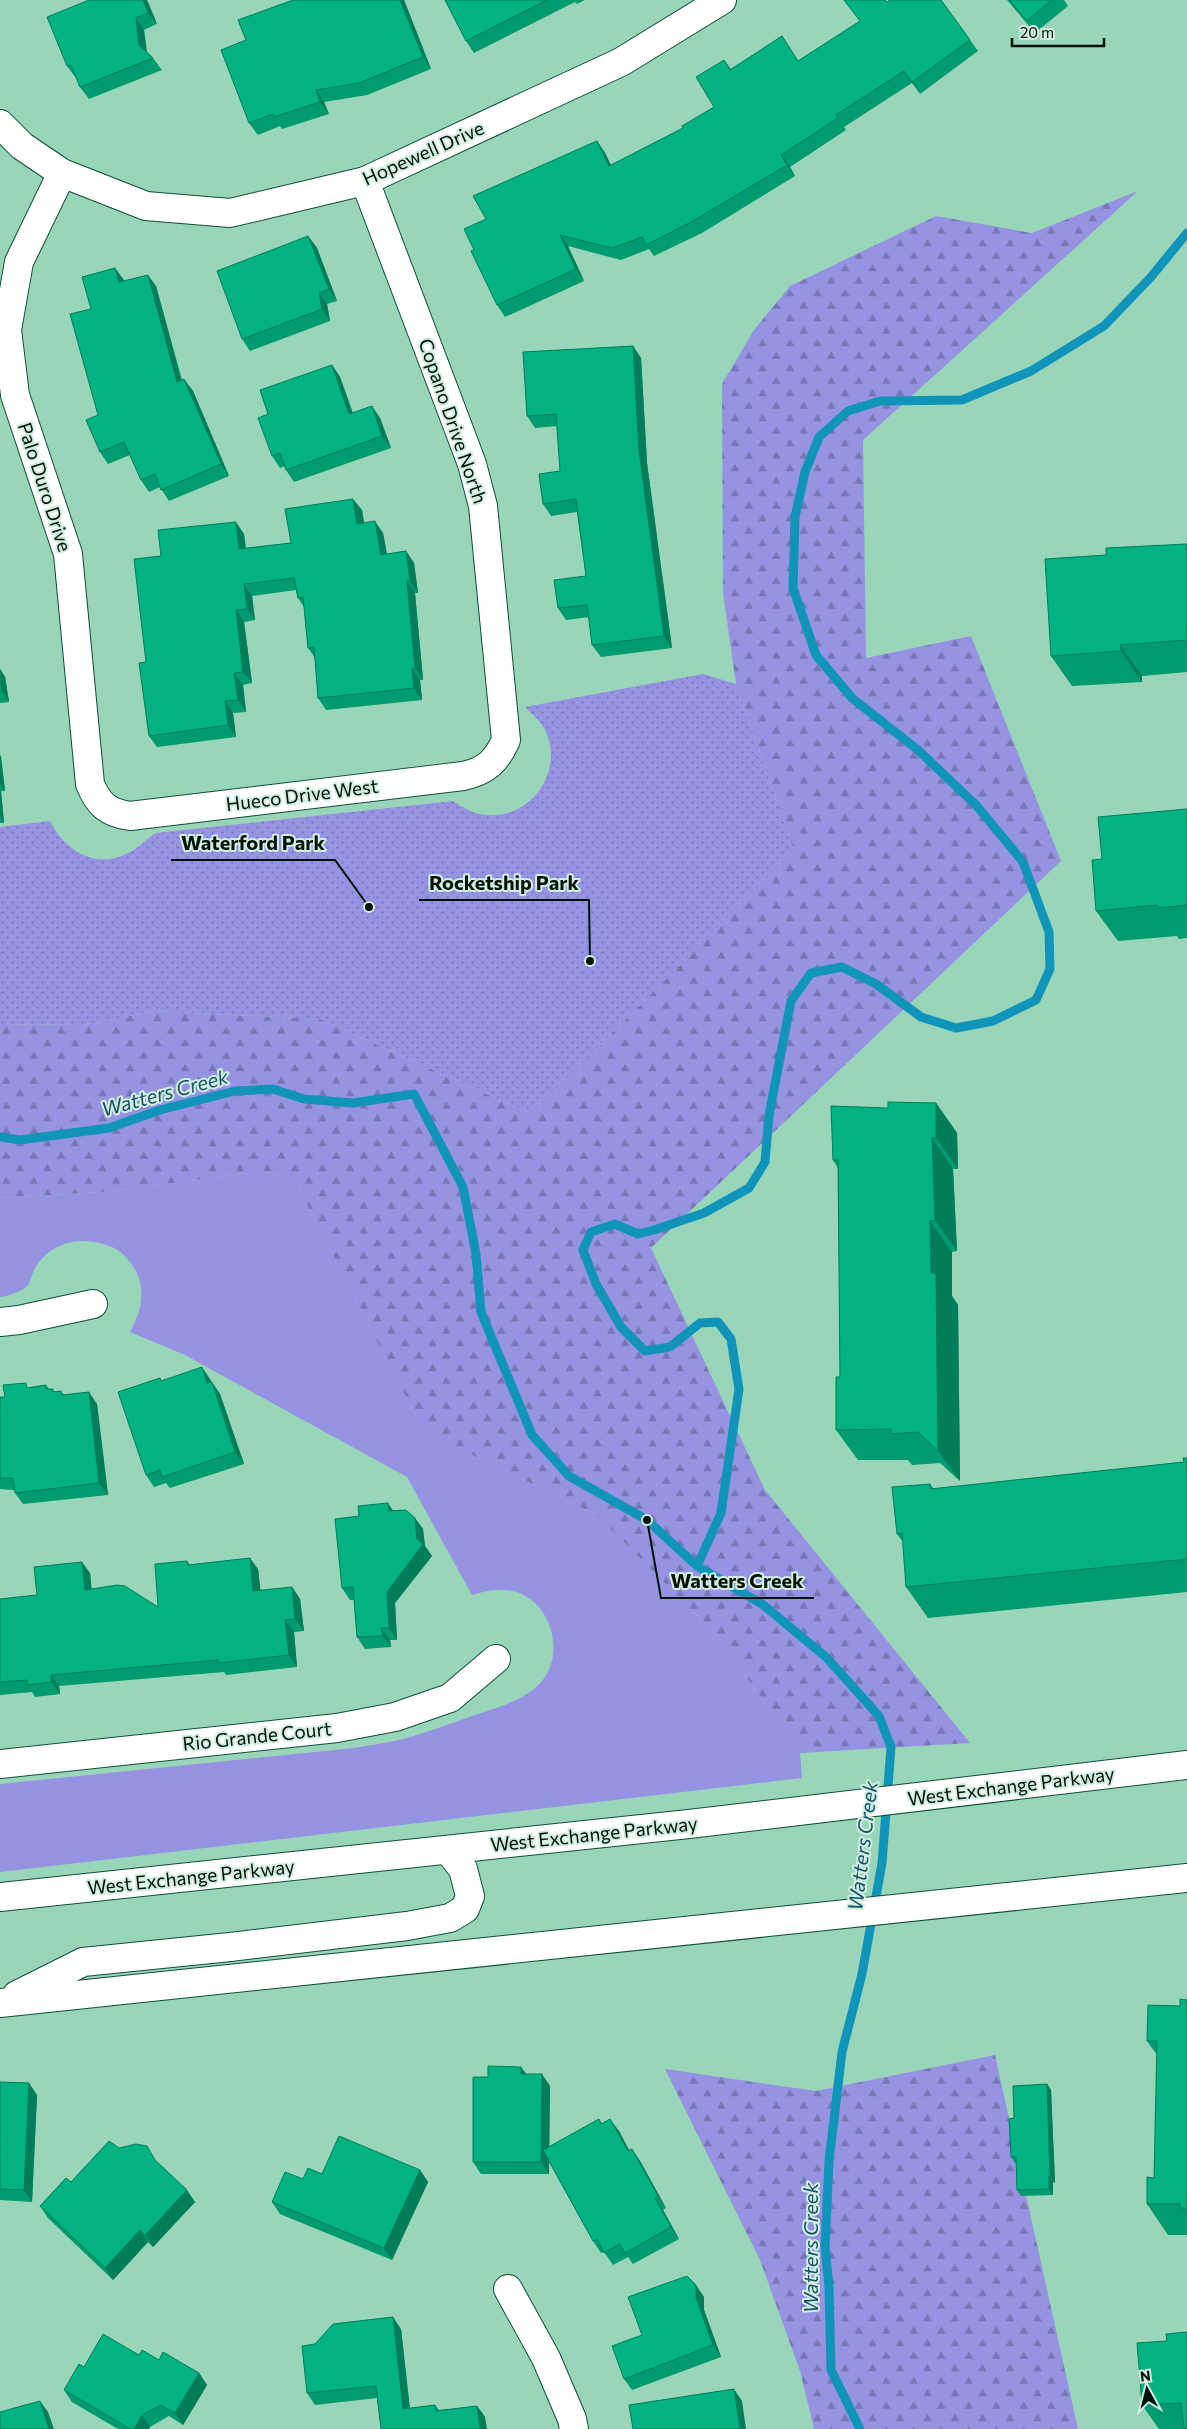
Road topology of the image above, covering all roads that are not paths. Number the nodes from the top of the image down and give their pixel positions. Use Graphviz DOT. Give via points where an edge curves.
graph roads {
  1 [pos="722,0"];
  2 [pos="0,124"];
  3 [pos="62,173"];
  4 [pos="365,181"];
  5 [pos="498,758"];
  6 [pos="104,807"];
  7 [pos="92,1304"];
  8 [pos="0,1322"];
  9 [pos="496,1659"];
  10 [pos="0,1764"];
  11 [pos="1187,1765"];
  12 [pos="448,1850"];
  13 [pos="1187,1878"];
  14 [pos="0,1897"];
  15 [pos="0,2003"];
  16 [pos="508,2289"];
  17 [pos="574,2429"];
  1 -- 4 [label="street, Hopewell Drive" via="621,62"];
  2 -- 3 [label="street, Hopewell Drive" via="22,146"];
  3 -- 4 [label="street, Hopewell Drive" via="146,206 230,213"];
  3 -- 6 [label="street, Palo Duro Drive" via="20,262 7,330 15,395 68,554 90,784"];
  4 -- 5 [label="street, Copano Drive North" via="469,455 484,506 506,740"];
  5 -- 6 [label="street, Hueco Drive West" via="476,773 445,778 130,816 116,814"];
  7 -- 8 [label="street"];
  9 -- 10 [label="street, Rio Grande Court" via="450,1698 395,1717 337,1728"];
  11 -- 12 [label="street, West Exchange Parkway"];
  12 -- 14 [label="street, West Exchange Parkway"];
  12 -- 15 [label="street" via="463,1870 470,1896 465,1909 450,1918 407,1926 84,1962"];
  13 -- 15 [label="street"];
  16 -- 17 [label="street" via="546,2358"];
}
